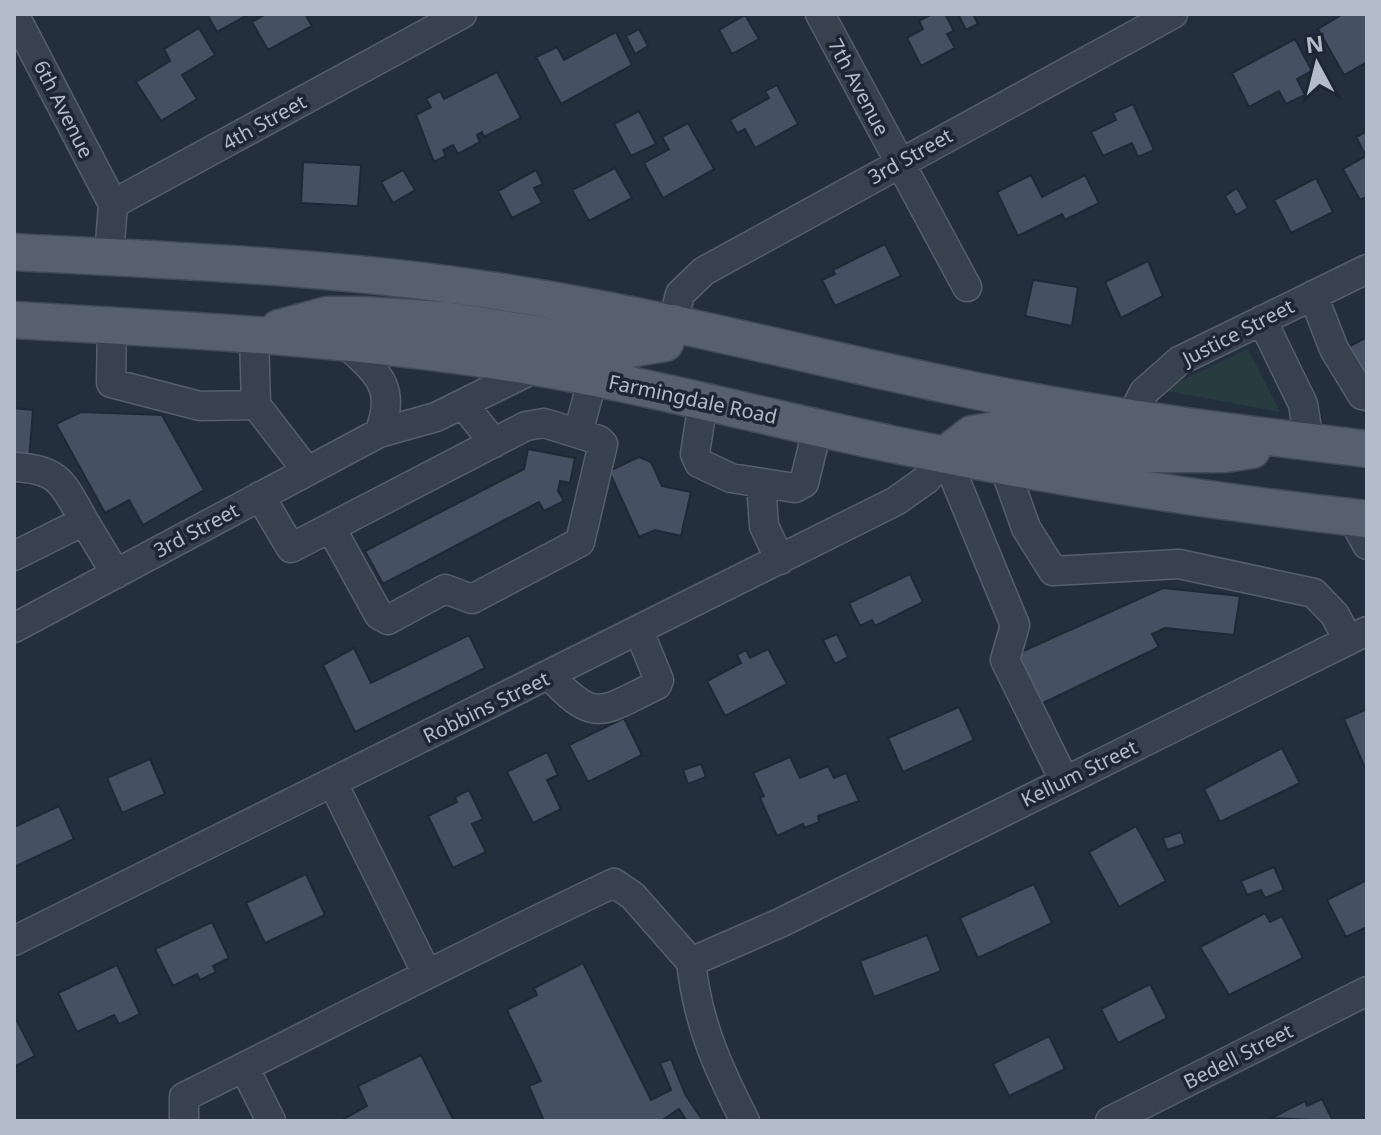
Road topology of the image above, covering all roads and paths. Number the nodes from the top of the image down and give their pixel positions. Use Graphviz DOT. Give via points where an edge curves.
graph roads {
  1 [pos="14,14"];
  2 [pos="462,14"];
  3 [pos="820,14"];
  4 [pos="1173,14"];
  5 [pos="23,51"];
  6 [pos="899,161"];
  7 [pos="113,204"];
  8 [pos="14,252"];
  9 [pos="109,257"];
  10 [pos="1367,269"];
  11 [pos="967,287"];
  12 [pos="1313,295"];
  13 [pos="14,320"];
  14 [pos="1262,320"];
  15 [pos="673,323"];
  16 [pos="112,326"];
  17 [pos="254,335"];
  18 [pos="344,342"];
  19 [pos="537,367"];
  20 [pos="593,378"];
  21 [pos="1367,396"];
  22 [pos="703,401"];
  23 [pos="463,404"];
  24 [pos="256,405"];
  25 [pos="1130,419"];
  26 [pos="818,426"];
  27 [pos="379,433"];
  28 [pos="578,433"];
  29 [pos="1309,442"];
  30 [pos="494,443"];
  31 [pos="1367,449"];
  32 [pos="945,455"];
  33 [pos="1004,466"];
  34 [pos="14,467"];
  35 [pos="307,471"];
  36 [pos="761,483"];
  37 [pos="260,496"];
  38 [pos="1363,518"];
  39 [pos="84,521"];
  40 [pos="331,528"];
  41 [pos="14,556"];
  42 [pos="780,560"];
  43 [pos="116,574"];
  44 [pos="14,628"];
  45 [pos="639,631"];
  46 [pos="1358,635"];
  47 [pos="549,675"];
  48 [pos="1064,780"];
  49 [pos="333,783"];
  50 [pos="14,941"];
  51 [pos="691,962"];
  52 [pos="427,974"];
  53 [pos="1367,991"];
  54 [pos="244,1067"];
  55 [pos="184,1121"];
  56 [pos="271,1121"];
  57 [pos="745,1121"];
  58 [pos="1110,1121"];
  1 -- 5 [label="street, 6th Avenue"];
  2 -- 7 [label="street, 4th Street"];
  3 -- 6 [label="street, 7th Avenue"];
  4 -- 6 [label="street, 3rd Street"];
  5 -- 7 [label="street, 6th Avenue"];
  6 -- 11 [label="street, 7th Avenue"];
  6 -- 15 [label="street, 3rd Street" via="704,271 680,294"];
  7 -- 9 [label="street"];
  8 -- 9 [label="main road"];
  9 -- 15 [label="main road" via="459,285"];
  10 -- 12 [label="street, Justice Street"];
  12 -- 14 [label="street, Justice Street"];
  12 -- 21 [label="street" via="1334,349"];
  13 -- 16 [label="main road, Farmingdale Road"];
  14 -- 25 [label="street, Justice Street" via="1163,372 1144,392"];
  14 -- 29 [label="street" via="1303,404"];
  15 -- 17 [label="main road" via="665,343 643,349 444,320 362,315 327,315"];
  15 -- 25 [label="main road" via="974,391"];
  16 -- 17 [label="main road, Farmingdale Road"];
  16 -- 24 [label="street" via="111,383 200,406"];
  17 -- 18 [label="main road, Farmingdale Road"];
  17 -- 24 [label="street"];
  18 -- 19 [label="main road, Farmingdale Road"];
  18 -- 27 [label="street" via="382,381 386,409"];
  19 -- 20 [label="main road, Farmingdale Road"];
  19 -- 23 [label="street, 3rd Street"];
  20 -- 22 [label="main road, Farmingdale Road"];
  20 -- 28 [label="street"];
  22 -- 26 [label="main road, Farmingdale Road"];
  22 -- 36 [label="street" via="695,454 699,463 731,478"];
  23 -- 27 [label="street, 3rd Street"];
  23 -- 30 [label="street"];
  24 -- 35 [label="street"];
  25 -- 29 [label="main road"];
  26 -- 32 [label="main road, Farmingdale Road"];
  26 -- 36 [label="street" via="804,483 795,488"];
  27 -- 35 [label="street, 3rd Street"];
  28 -- 30 [label="street" via="544,423"];
  28 -- 40 [label="street" via="603,444 580,542 472,599 445,589 388,620 379,615"];
  29 -- 31 [label="main road"];
  29 -- 32 [label="main road" via="1225,454 1155,455 997,430 972,434"];
  30 -- 40 [label="street"];
  32 -- 33 [label="main road, Farmingdale Road"];
  32 -- 42 [label="street, Robbins Street" via="907,495"];
  32 -- 48 [label="street" via="1015,625 1005,660"];
  33 -- 38 [label="main road, Farmingdale Road"];
  33 -- 46 [label="street" via="1026,528 1053,571 1179,564 1314,593"];
  34 -- 39 [label="street" via="47,471 61,480"];
  35 -- 37 [label="street, 3rd Street"];
  36 -- 42 [label="street" via="764,526"];
  37 -- 40 [label="street" via="291,548"];
  37 -- 43 [label="street, 3rd Street"];
  39 -- 41 [label="street"];
  39 -- 43 [label="street"];
  42 -- 45 [label="street, Robbins Street"];
  43 -- 44 [label="street, 3rd Street"];
  45 -- 47 [label="street, Robbins Street"];
  45 -- 47 [label="street" via="657,685 605,710 589,709 574,702"];
  46 -- 48 [label="street, Kellum Street"];
  47 -- 49 [label="street, Robbins Street"];
  48 -- 51 [label="street, Kellum Street"];
  49 -- 50 [label="street, Robbins Street"];
  49 -- 52 [label="street"];
  51 -- 52 [label="street" via="633,896 614,883"];
  51 -- 57 [label="street" via="696,1008 712,1055"];
  52 -- 54 [label="street"];
  53 -- 58 [label="street, Bedell Street"];
  54 -- 55 [label="street" via="184,1097"];
  54 -- 56 [label="street"];
}
